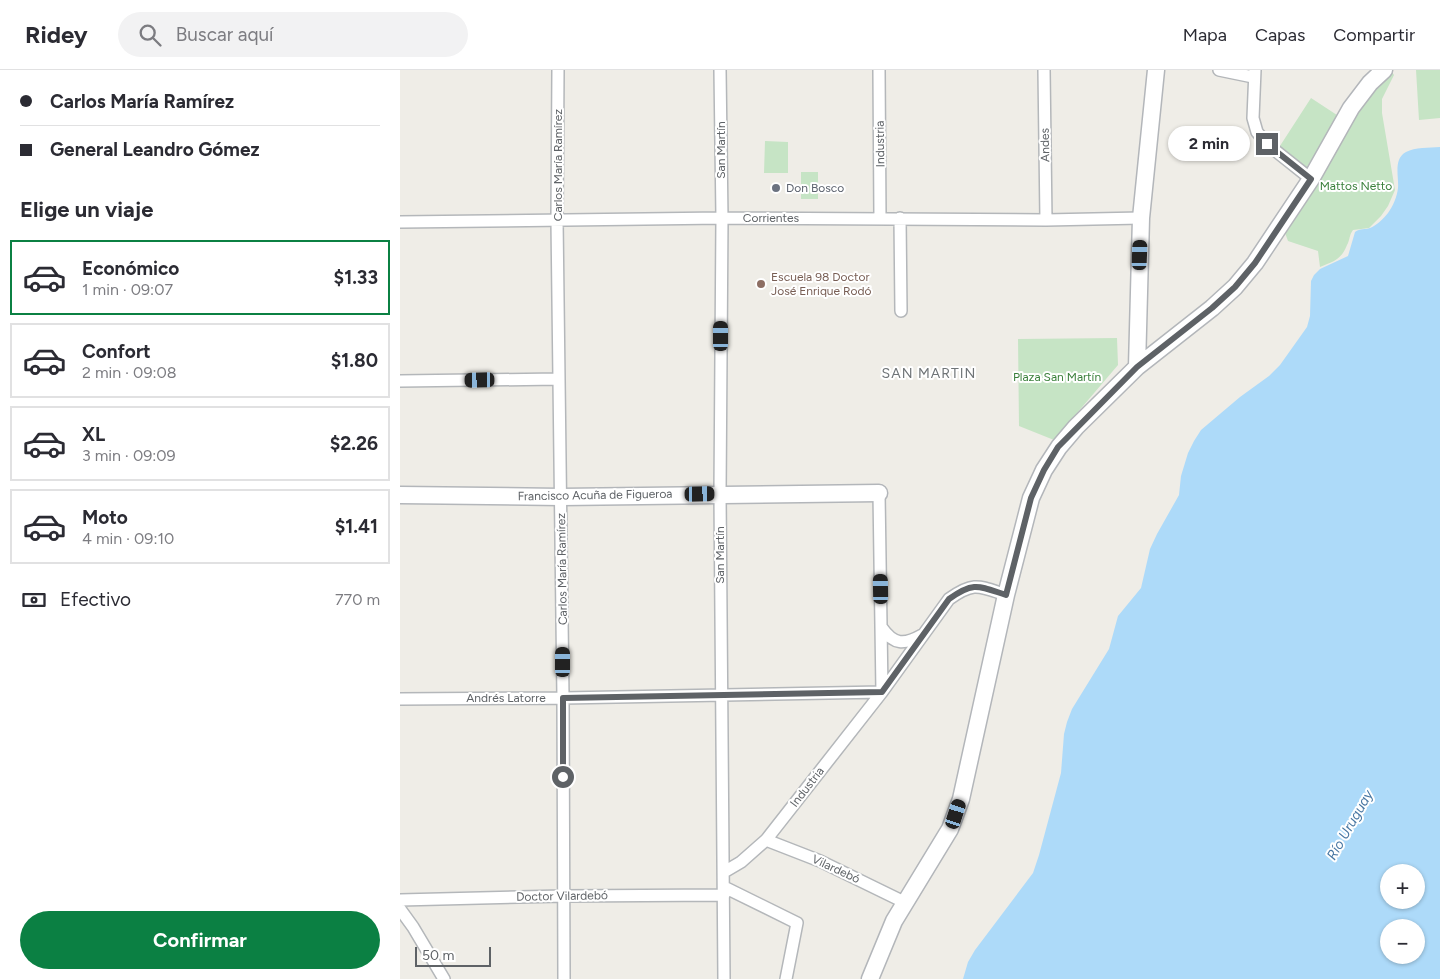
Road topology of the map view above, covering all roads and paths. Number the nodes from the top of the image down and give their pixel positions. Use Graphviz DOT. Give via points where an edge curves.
graph roads {
  1 [pos="558,70"];
  2 [pos="720,70"];
  3 [pos="879,70"];
  4 [pos="1044,70"];
  5 [pos="1156,70"];
  6 [pos="1219,70"];
  7 [pos="1384,70"];
  8 [pos="1254,74"];
  9 [pos="1311,179"];
  10 [pos="722,218"];
  11 [pos="880,218"];
  12 [pos="900,218"];
  13 [pos="1141,218"];
  14 [pos="558,220"];
  15 [pos="1046,220"];
  16 [pos="400,222"];
  17 [pos="901,311"];
  18 [pos="1137,367"];
  19 [pos="559,380"];
  20 [pos="400,381"];
  21 [pos="879,493"];
  22 [pos="720,494"];
  23 [pos="400,495"];
  24 [pos="561,497"];
  25 [pos="1006,595"];
  26 [pos="882,628"];
  27 [pos="924,634"];
  28 [pos="882,692"];
  29 [pos="722,694"];
  30 [pos="563,698"];
  31 [pos="400,699"];
  32 [pos="766,840"];
  33 [pos="724,872"];
  34 [pos="724,891"];
  35 [pos="563,896"];
  36 [pos="400,900"];
  37 [pos="904,902"];
  38 [pos="400,908"];
  39 [pos="444,979"];
  40 [pos="564,979"];
  41 [pos="724,979"];
  42 [pos="786,979"];
  43 [pos="870,979"];
  1 -- 14 [label="street, Carlos María Ramírez"];
  2 -- 10 [label="street, San Martín"];
  3 -- 11 [label="street, Industria"];
  4 -- 15 [label="street, Andes"];
  5 -- 13 [label="street"];
  6 -- 8 [label="street"];
  7 -- 9 [label="street" via="1351,108"];
  8 -- 9 [label="street" via="1253,118 1258,132 1267,144"];
  9 -- 18 [label="street" via="1255,263 1235,287"];
  10 -- 11 [label="street, Corrientes"];
  10 -- 14 [label="street, Corrientes"];
  10 -- 22 [label="street, San Martín"];
  11 -- 12 [label="street, Corrientes"];
  12 -- 15 [label="street, Corrientes"];
  12 -- 17 [label="street"];
  13 -- 15 [label="street, Corrientes"];
  13 -- 18 [label="street"];
  14 -- 16 [label="street, Corrientes"];
  14 -- 19 [label="street, Carlos María Ramírez"];
  18 -- 25 [label="street" via="1058,447 1044,470 1031,498"];
  19 -- 20 [label="street"];
  19 -- 24 [label="street, Carlos María Ramírez"];
  21 -- 22 [label="street, Francisco Acuña de Figueroa"];
  21 -- 26 [label="street"];
  22 -- 24 [label="street, Francisco Acuña de Figueroa"];
  22 -- 29 [label="street, San Martín"];
  23 -- 24 [label="street, Francisco Acuña de Figueroa"];
  24 -- 30 [label="street, Carlos María Ramírez"];
  25 -- 27 [label="street, Industria" via="980,586 964,588 949,599"];
  25 -- 37 [label="street" via="961,799 950,830"];
  26 -- 27 [label="street" via="888,637 900,642"];
  26 -- 28 [label="street"];
  27 -- 28 [label="street, Industria"];
  28 -- 29 [label="street, Andrés Latorre"];
  28 -- 32 [label="street, Industria"];
  29 -- 30 [label="street, Andrés Latorre"];
  29 -- 33 [label="street, San Martín"];
  30 -- 31 [label="street, Andrés Latorre"];
  30 -- 35 [label="street, Carlos María Ramírez"];
  32 -- 33 [label="street, Industria" via="742,862"];
  32 -- 37 [label="street, Vilardebó" via="820,861"];
  33 -- 34 [label="street, San Martín"];
  34 -- 35 [label="street, Doctor Vilardebó"];
  34 -- 41 [label="street, San Martín"];
  34 -- 42 [label="street" via="797,923"];
  35 -- 36 [label="street, Doctor Vilardebó"];
  35 -- 40 [label="street, Carlos María Ramírez"];
  37 -- 43 [label="street"];
  38 -- 39 [label="street"];
}
